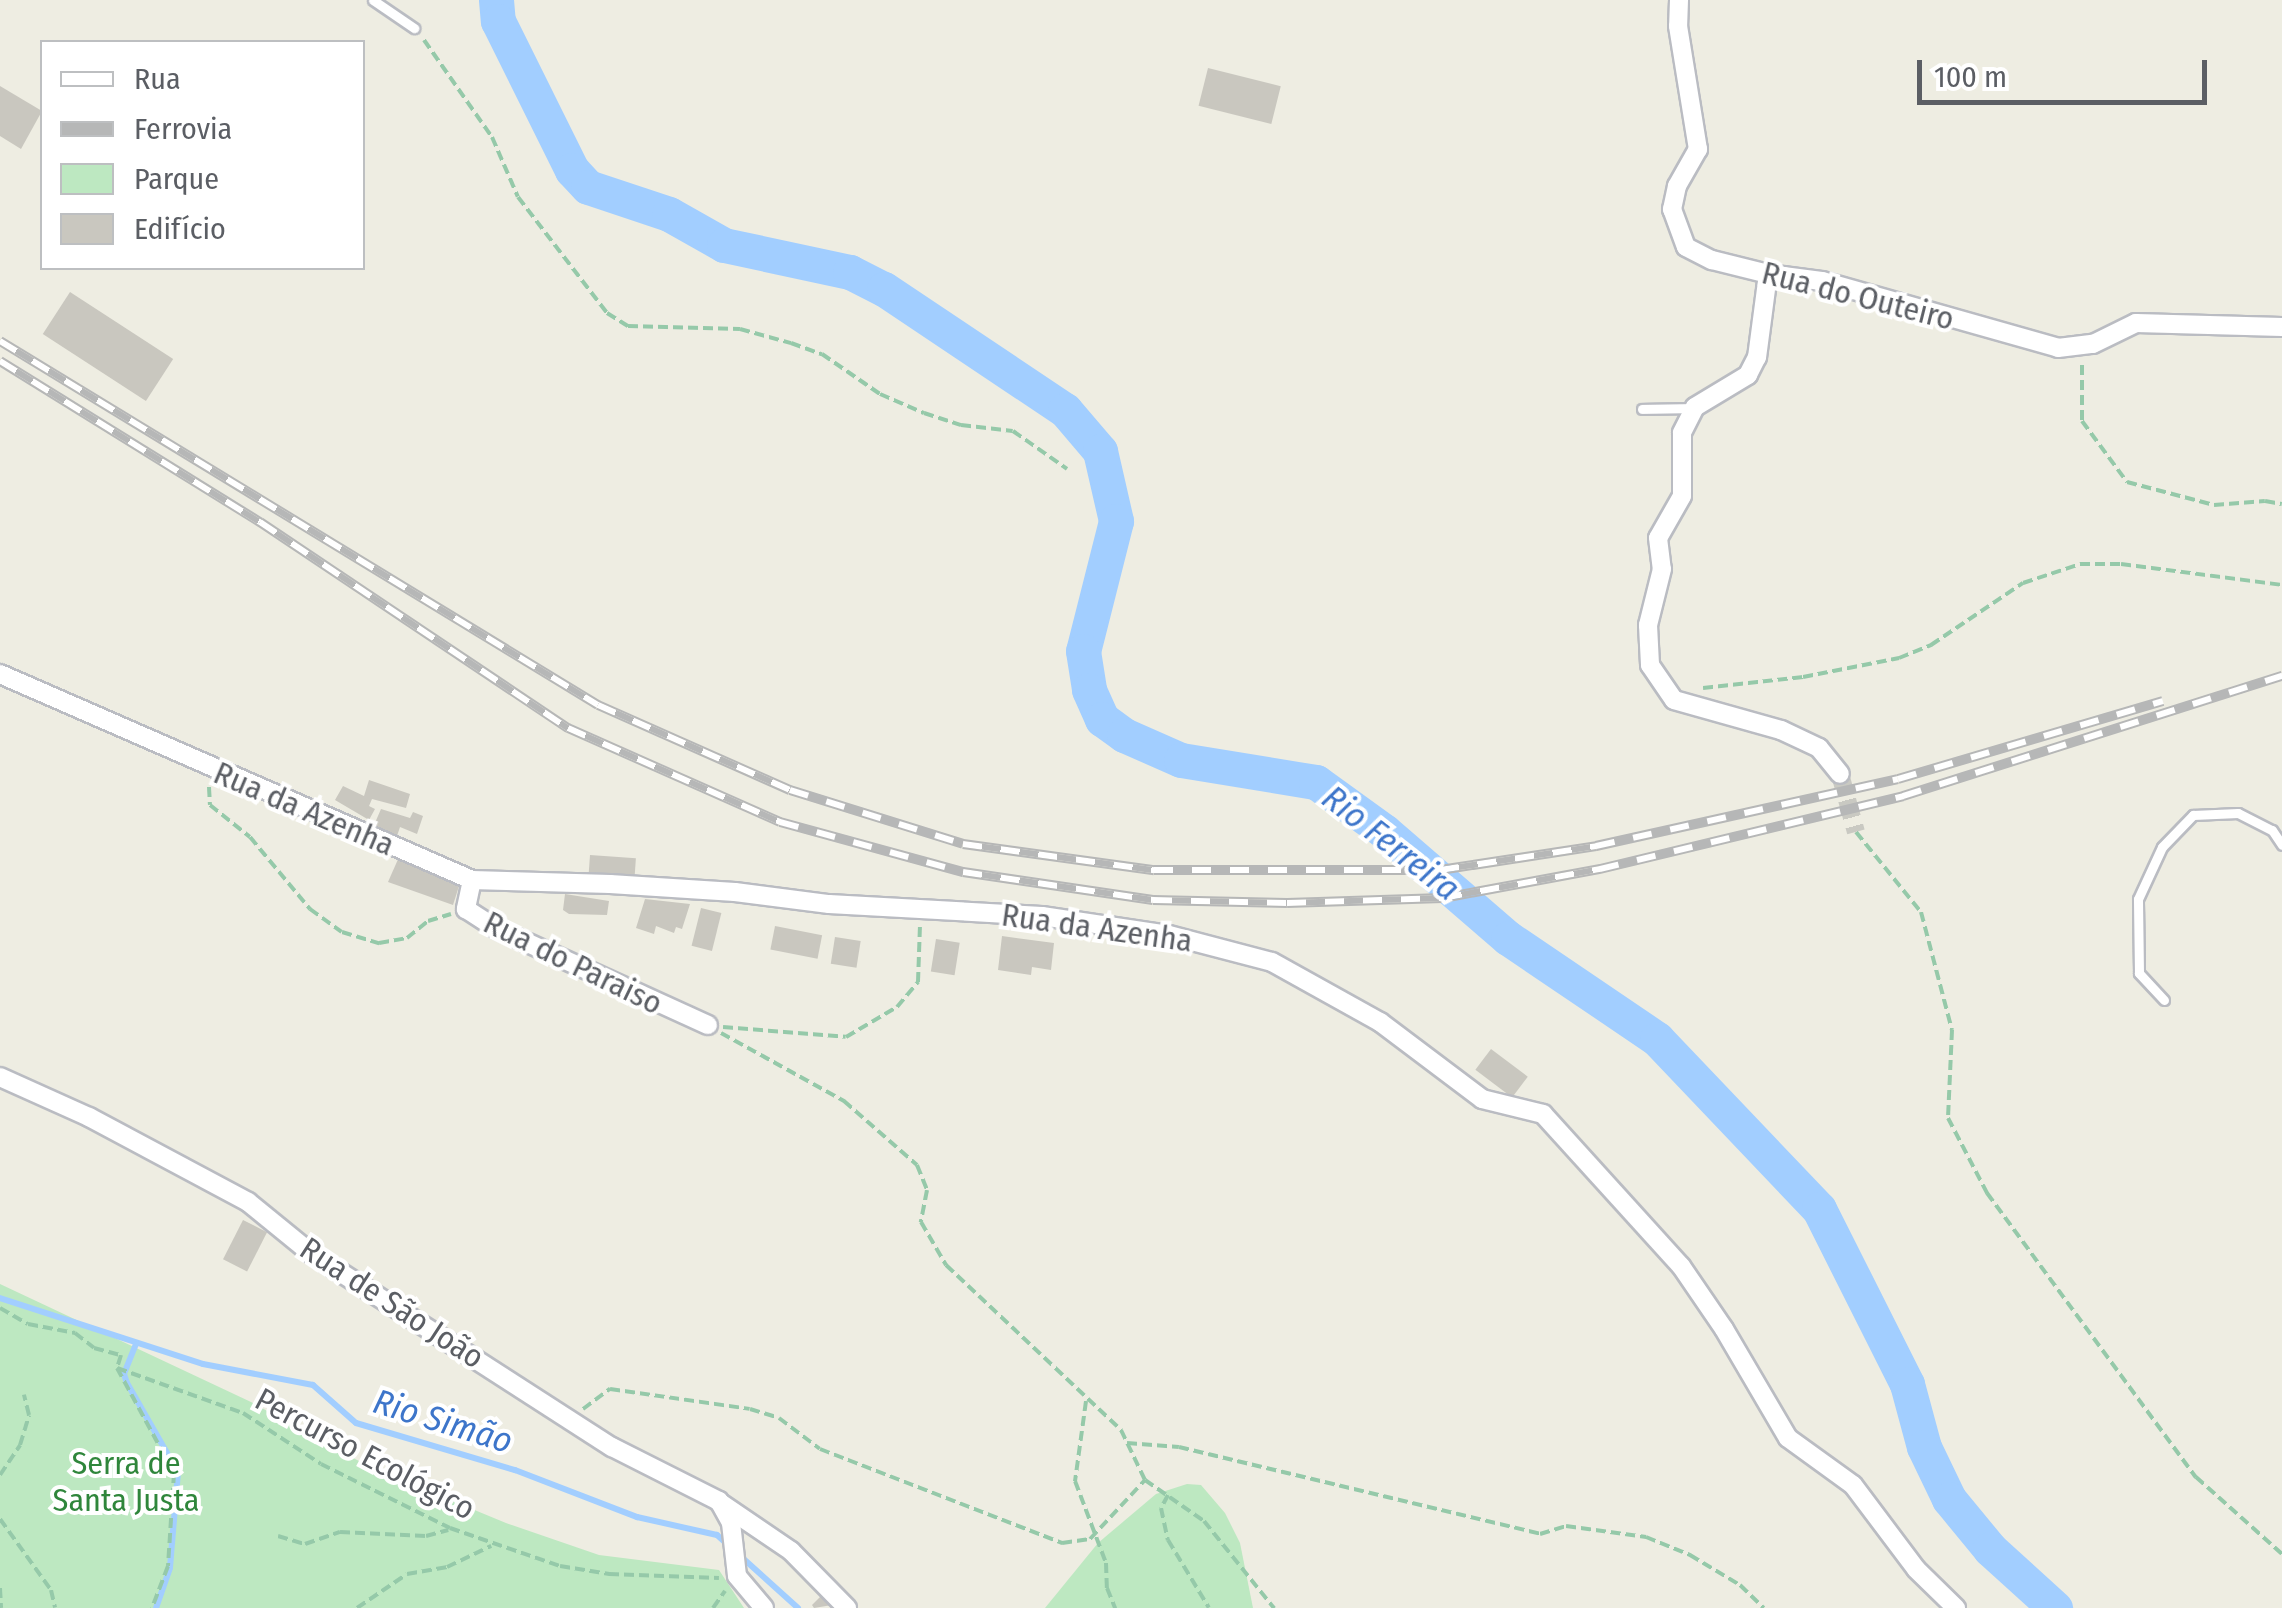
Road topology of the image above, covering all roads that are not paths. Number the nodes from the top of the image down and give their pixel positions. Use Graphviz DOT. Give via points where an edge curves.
graph roads {
  1 [pos="373,0"];
  2 [pos="1679,0"];
  3 [pos="414,28"];
  4 [pos="1768,274"];
  5 [pos="2282,327"];
  6 [pos="1695,408"];
  7 [pos="1642,409"];
  8 [pos="0,674"];
  9 [pos="1840,774"];
  10 [pos="2282,823"];
  11 [pos="2272,830"];
  12 [pos="2282,845"];
  13 [pos="472,880"];
  14 [pos="2164,1000"];
  15 [pos="708,1026"];
  16 [pos="0,1077"];
  17 [pos="719,1502"];
  18 [pos="764,1608"];
  19 [pos="847,1608"];
  20 [pos="1956,1608"];
  1 -- 3 [label="lane"];
  2 -- 4 [label="street, Rua do Outeiro" via="1698,149 1672,209 1686,247"];
  4 -- 5 [label="street, Rua do Outeiro" via="1822,282 2042,344 2082,345 2136,322"];
  4 -- 6 [label="street" via="1757,357 1748,375"];
  6 -- 7 [label="lane"];
  6 -- 9 [label="street" via="1682,432 1682,496 1658,538 1662,569 1648,625 1650,665 1674,700 1782,730 1819,748"];
  8 -- 13 [label="street, Rua da Azenha"];
  10 -- 11 [label="lane"];
  11 -- 12 [label="lane"];
  11 -- 14 [label="lane" via="2238,813 2193,815 2162,847 2138,900 2138,973"];
  13 -- 15 [label="street, Rua do Paraiso" via="466,909 494,928"];
  13 -- 20 [label="street, Rua da Azenha" via="1042,916 1228,947 1272,962 1380,1022 1482,1099 1544,1114 1681,1266 1788,1438 1853,1485 1916,1569"];
  16 -- 17 [label="street, Rua de São João" via="248,1202 312,1254 612,1447"];
  17 -- 18 [label="street, Rua de São João" via="732,1522 732,1578"];
  17 -- 19 [label="street" via="791,1551"];
}
